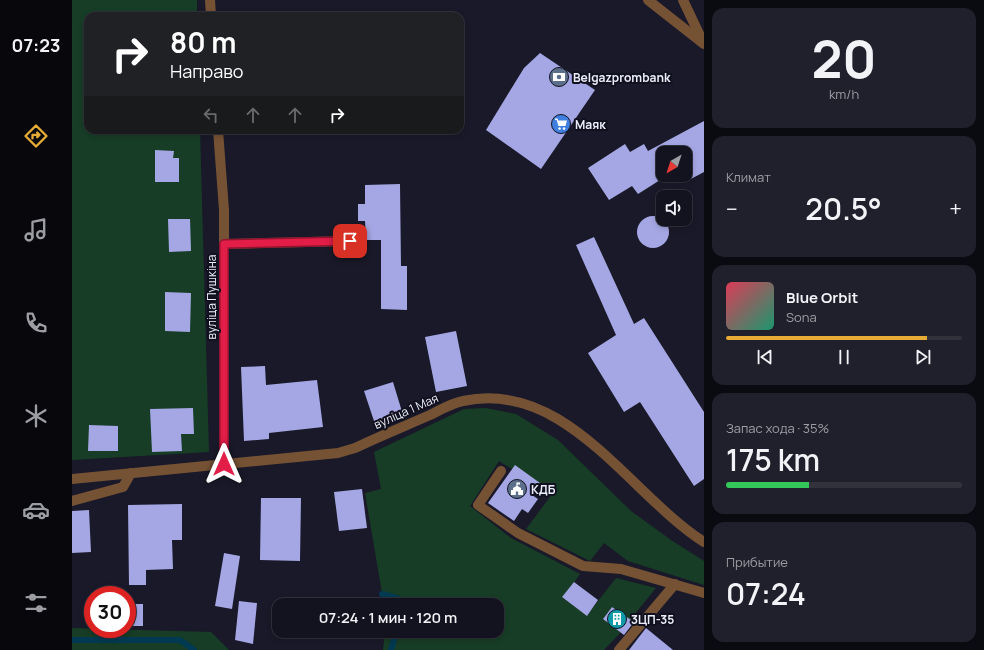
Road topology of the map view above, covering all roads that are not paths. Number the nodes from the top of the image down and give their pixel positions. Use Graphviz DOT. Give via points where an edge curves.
graph roads {
  1 [pos="210,0"];
  2 [pos="648,0"];
  3 [pos="682,0"];
  4 [pos="211,12"];
  5 [pos="704,44"];
  6 [pos="218,134"];
  7 [pos="350,241"];
  8 [pos="224,244"];
  9 [pos="224,464"];
  10 [pos="501,471"];
  11 [pos="131,473"];
  12 [pos="72,479"];
  13 [pos="72,501"];
  14 [pos="704,542"];
  15 [pos="675,584"];
  16 [pos="704,592"];
  17 [pos="619,650"];
  1 -- 4 [label="street"];
  2 -- 5 [label="street"];
  3 -- 5 [label="street"];
  6 -- 8 [label="street, вуліца Пушкіна"];
  7 -- 8 [label="street"];
  8 -- 9 [label="street, вуліца Пушкіна"];
  9 -- 11 [label="street, вуліца 1 Мая"];
  9 -- 14 [label="street, вуліца 1 Мая" via="338,453 462,401 487,397 519,401 561,420 580,434 605,454 689,533"];
  10 -- 15 [label="street" via="478,505 518,533 583,566 621,569"];
  11 -- 12 [label="street, вуліца 1 Мая"];
  11 -- 13 [label="street" via="123,487"];
  15 -- 16 [label="street"];
  15 -- 17 [label="street"];
}
